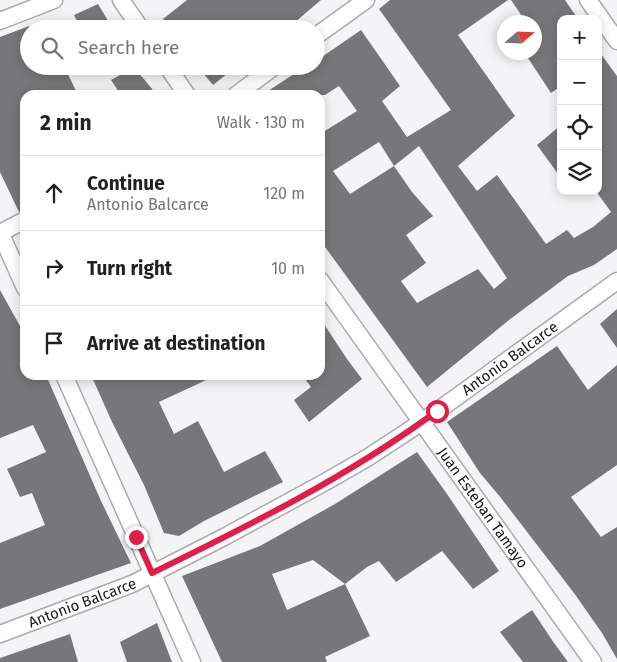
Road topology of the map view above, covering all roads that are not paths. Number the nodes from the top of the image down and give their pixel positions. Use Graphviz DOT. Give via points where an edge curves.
graph roads {
  1 [pos="54,0"];
  2 [pos="121,0"];
  3 [pos="366,0"];
  4 [pos="588,0"];
  5 [pos="135,20"];
  6 [pos="0,21"];
  7 [pos="325,30"];
  8 [pos="617,41"];
  9 [pos="173,75"];
  10 [pos="263,75"];
  11 [pos="184,90"];
  12 [pos="243,90"];
  13 [pos="20,222"];
  14 [pos="0,232"];
  15 [pos="20,277"];
  16 [pos="617,281"];
  17 [pos="325,287"];
  18 [pos="66,380"];
  19 [pos="422,422"];
  20 [pos="152,573"];
  21 [pos="0,634"];
  22 [pos="192,662"];
  23 [pos="593,662"];
  1 -- 6 [label="street"];
  2 -- 5 [label="street"];
  3 -- 7 [label="street"];
  4 -- 8 [label="street"];
  9 -- 11 [label="street"];
  10 -- 12 [label="street"];
  13 -- 14 [label="street"];
  14 -- 15 [label="street"];
  16 -- 19 [label="street, Antonio Balcarce"];
  17 -- 19 [label="street, Juan Esteban Tamayo"];
  18 -- 20 [label="street"];
  19 -- 20 [label="street, Antonio Balcarce" via="327,481"];
  19 -- 23 [label="street, Juan Esteban Tamayo"];
  20 -- 21 [label="street, Antonio Balcarce" via="132,584"];
  20 -- 22 [label="street"];
}
